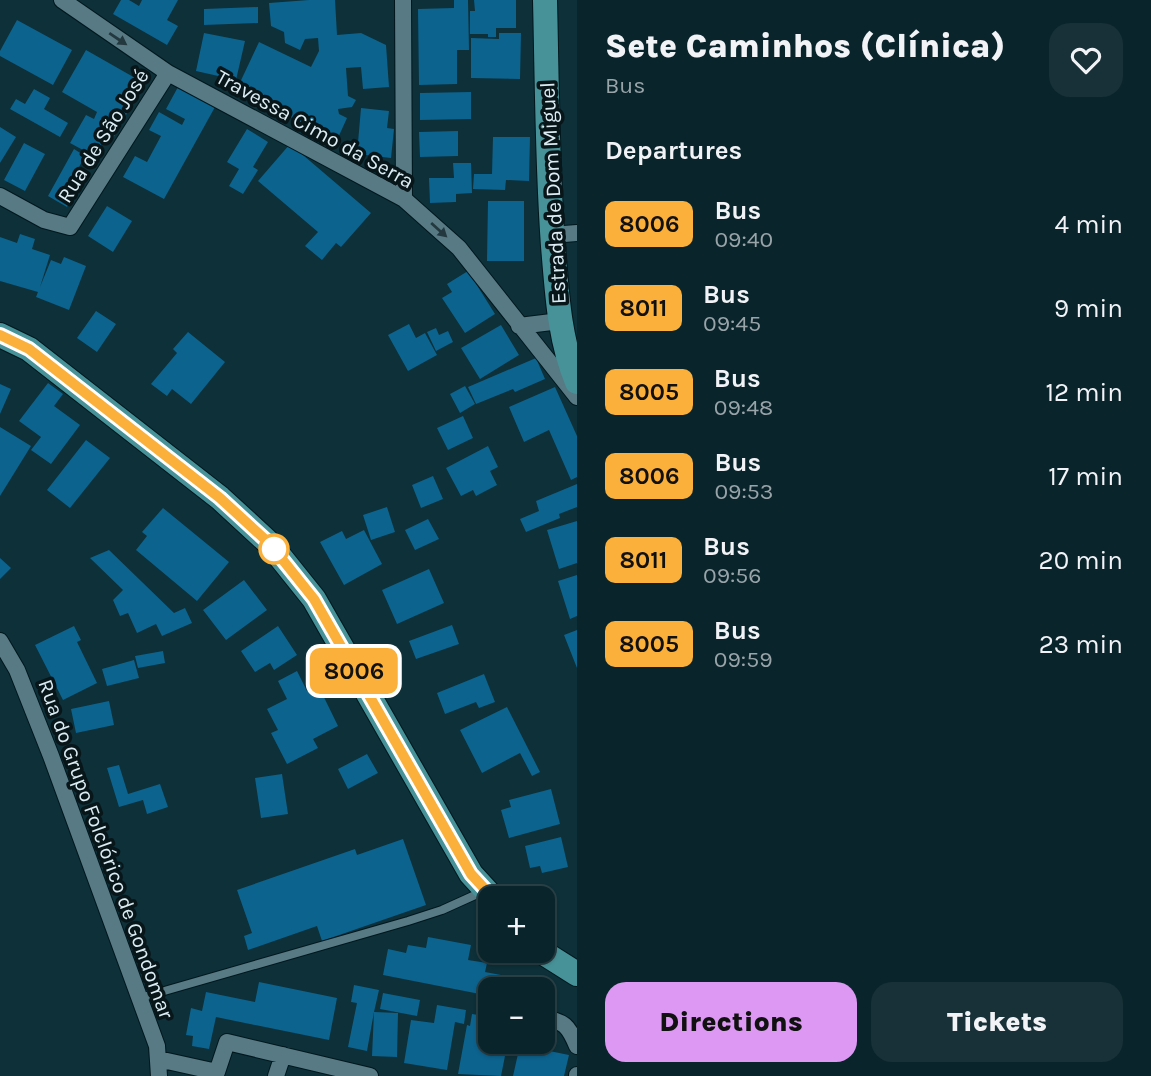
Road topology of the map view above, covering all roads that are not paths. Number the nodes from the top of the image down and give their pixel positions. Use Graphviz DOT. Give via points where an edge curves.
graph roads {
  1 [pos="62,0"];
  2 [pos="403,0"];
  3 [pos="545,0"];
  4 [pos="168,73"];
  5 [pos="0,196"];
  6 [pos="404,199"];
  7 [pos="565,234"];
  8 [pos="560,321"];
  9 [pos="519,326"];
  10 [pos="0,335"];
  11 [pos="577,382"];
  12 [pos="577,397"];
  13 [pos="0,640"];
  14 [pos="483,886"];
  15 [pos="478,898"];
  16 [pos="555,960"];
  17 [pos="577,974"];
  18 [pos="140,998"];
  19 [pos="555,1020"];
  20 [pos="577,1046"];
  21 [pos="283,1055"];
  22 [pos="158,1068"];
  23 [pos="217,1072"];
  24 [pos="233,1076"];
  25 [pos="276,1076"];
  26 [pos="370,1076"];
  1 -- 4 [label="street, Travessa Cimo da Serra, one-way"];
  2 -- 6 [label="street"];
  3 -- 7 [label="main road, Estrada de Dom Miguel"];
  4 -- 5 [label="street, Rua de São José" via="70,227 44,220"];
  4 -- 6 [label="street, Travessa Cimo da Serra"];
  6 -- 9 [label="street, Travessa Cimo da Serra, one-way" via="459,248"];
  7 -- 8 [label="main road, Estrada de Dom Miguel"];
  8 -- 9 [label="street"];
  8 -- 11 [label="main road, Estrada de Dom Miguel"];
  9 -- 12 [label="street, Travessa Cimo da Serra"];
  10 -- 14 [label="main road" via="29,349 220,498 270,544 314,599 465,863"];
  13 -- 18 [label="street, Rua do Grupo Folclórico de Gondomar" via="51,756"];
  15 -- 18 [label="lane"];
  16 -- 17 [label="main road"];
  18 -- 22 [label="street, Rua do Grupo Folclórico de Gondomar" via="157,1046"];
  19 -- 20 [label="street" via="570,1030"];
  21 -- 23 [label="street" via="227,1042"];
  21 -- 25 [label="street"];
  21 -- 26 [label="street"];
  22 -- 23 [label="street"];
  23 -- 24 [label="street"];
}
